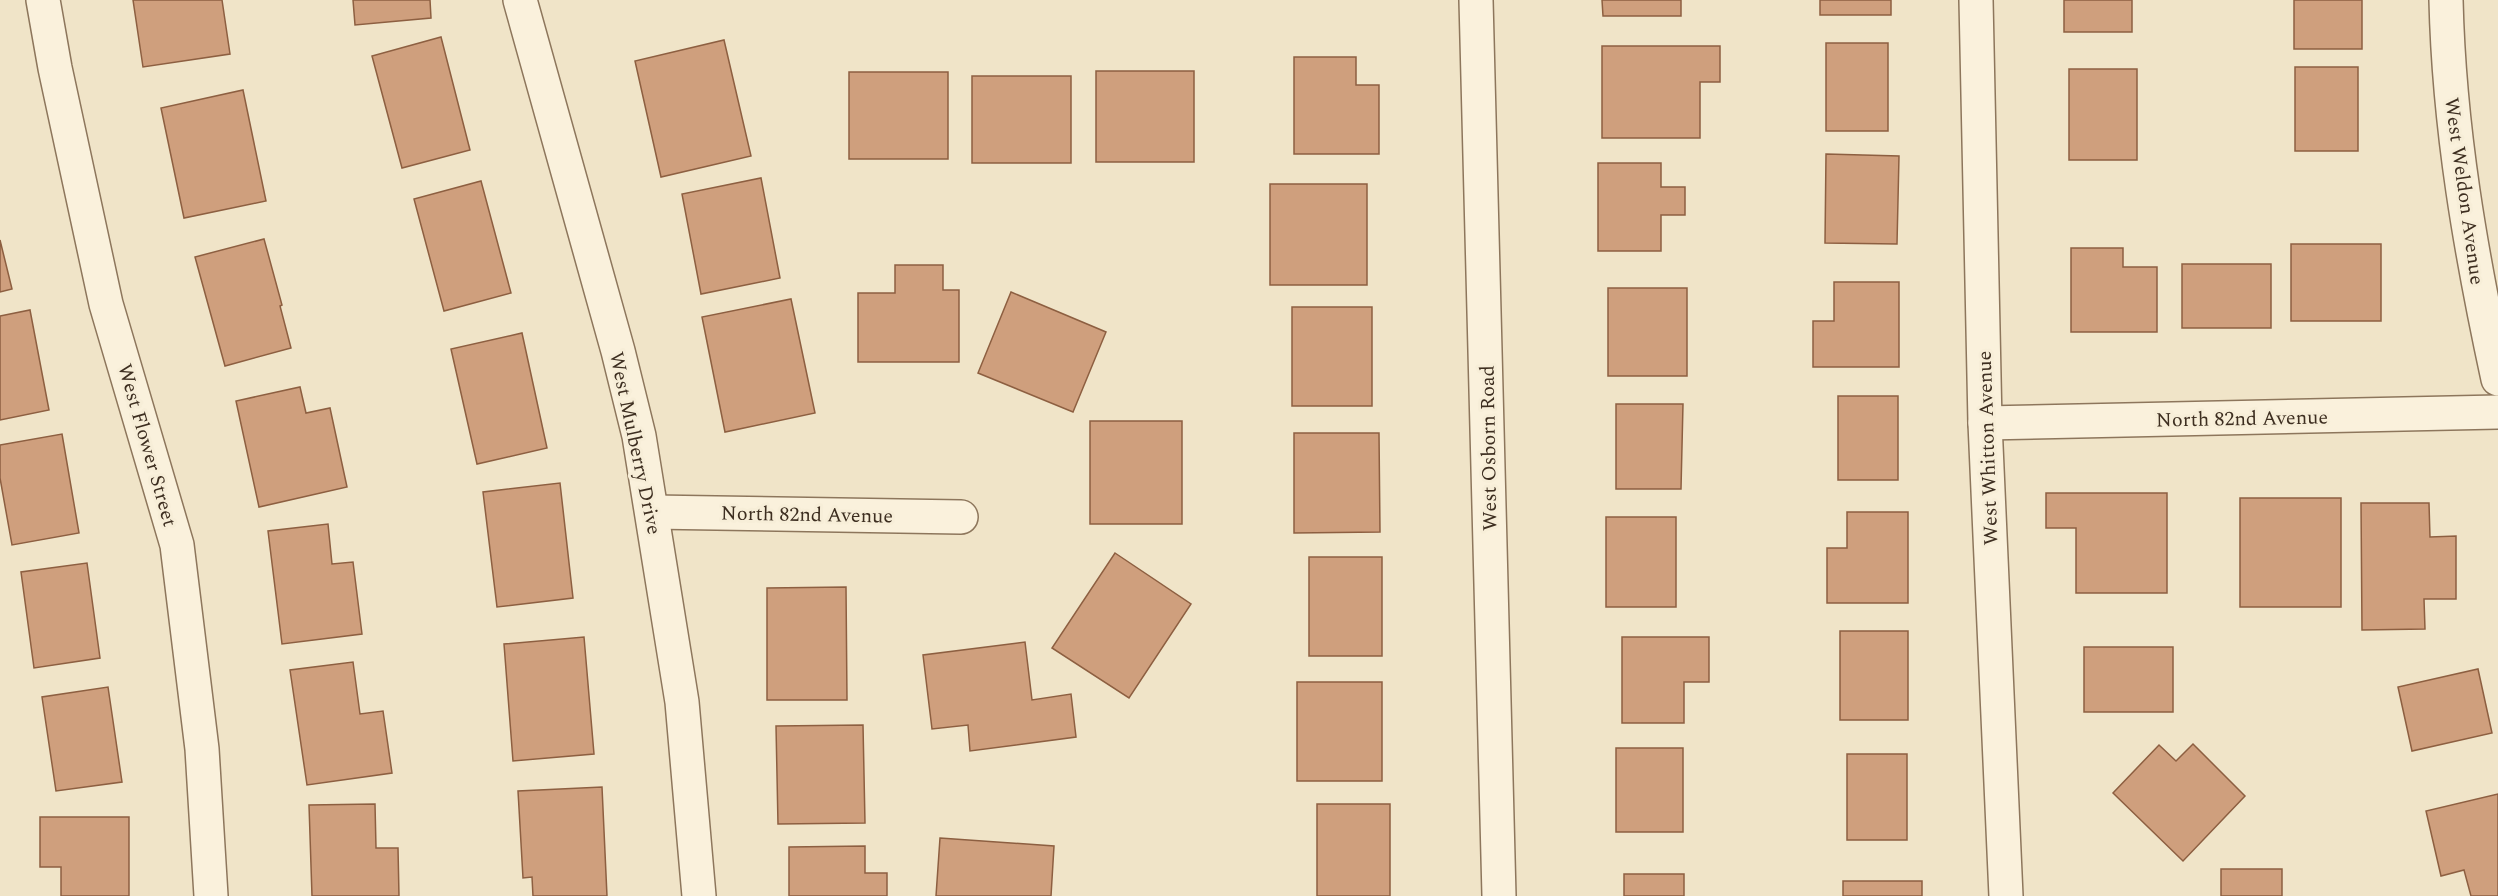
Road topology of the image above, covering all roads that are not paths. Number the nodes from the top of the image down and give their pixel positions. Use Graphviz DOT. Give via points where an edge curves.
graph roads {
  1 [pos="43,0"];
  2 [pos="520,0"];
  3 [pos="1476,0"];
  4 [pos="1976,0"];
  5 [pos="2446,0"];
  6 [pos="2498,379"];
  7 [pos="2498,412"];
  8 [pos="1985,423"];
  9 [pos="652,512"];
  10 [pos="961,517"];
  11 [pos="211,896"];
  12 [pos="699,896"];
  13 [pos="1499,896"];
  14 [pos="2006,896"];
  1 -- 11 [label="street, West Flower Street" via="106,304 177,544 202,748"];
  2 -- 9 [label="street, West Mulberry Drive" via="618,351"];
  3 -- 13 [label="street, West Osborn Road"];
  4 -- 8 [label="street, West Whitton Avenue"];
  5 -- 6 [label="street, West Weldon Avenue" via="2453,128 2474,264"];
  7 -- 8 [label="street, North 82nd Avenue"];
  8 -- 14 [label="street, West Whitton Avenue"];
  9 -- 10 [label="street, North 82nd Avenue"];
  9 -- 12 [label="street, West Mulberry Drive" via="682,702"];
}
